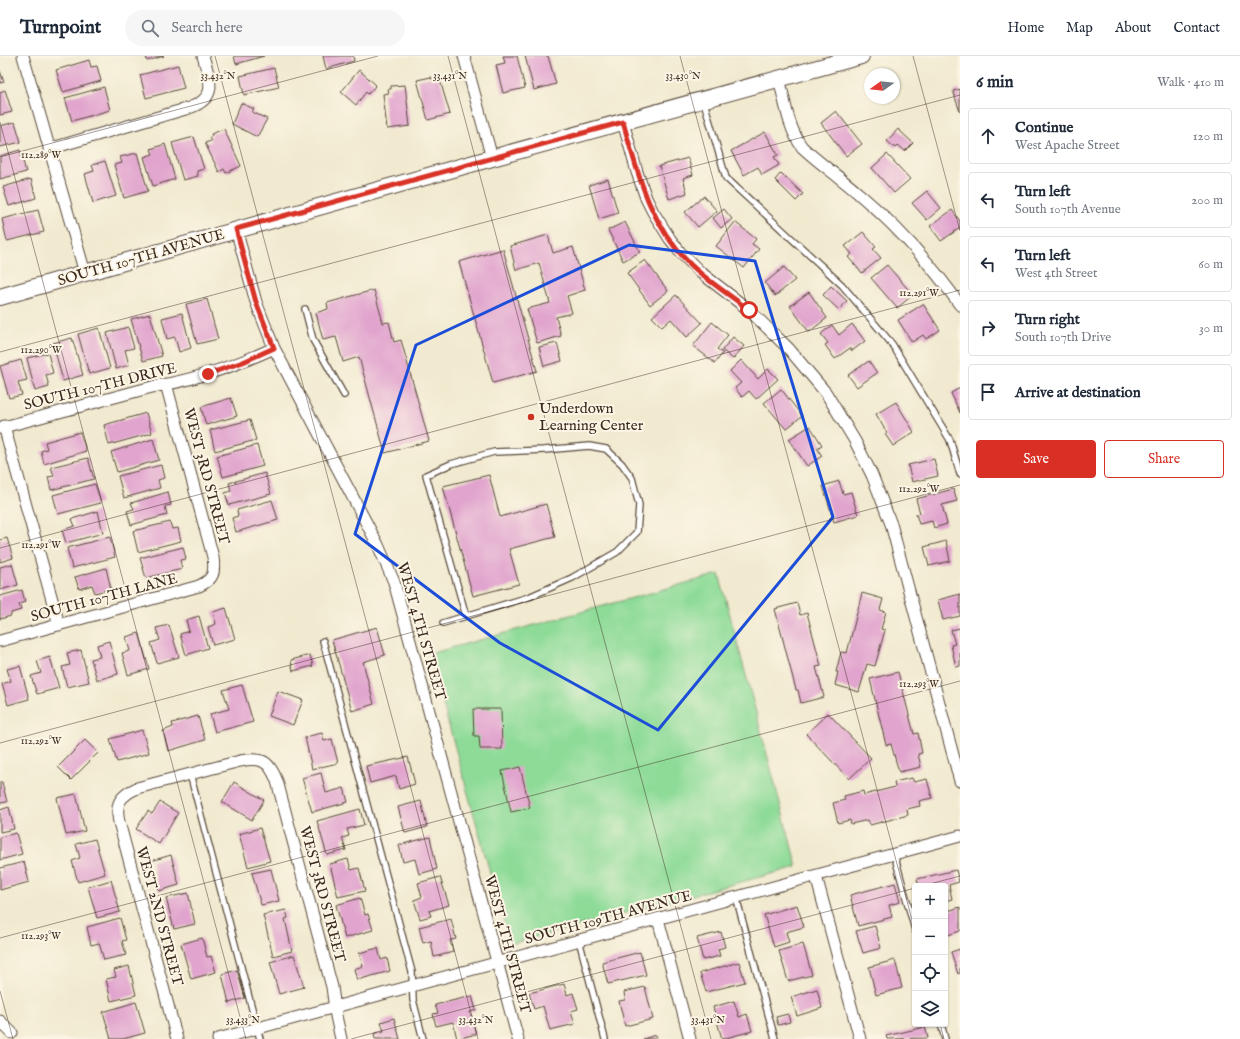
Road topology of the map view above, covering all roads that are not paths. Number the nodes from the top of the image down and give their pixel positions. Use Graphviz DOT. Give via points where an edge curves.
graph roads {
  1 [pos="23,56"];
  2 [pos="203,56"];
  3 [pos="464,56"];
  4 [pos="861,56"];
  5 [pos="779,78"];
  6 [pos="703,99"];
  7 [pos="623,122"];
  8 [pos="49,149"];
  9 [pos="492,158"];
  10 [pos="236,229"];
  11 [pos="85,273"];
  12 [pos="0,297"];
  13 [pos="960,305"];
  14 [pos="305,309"];
  15 [pos="274,348"];
  16 [pos="166,384"];
  17 [pos="344,395"];
  18 [pos="2,427"];
  19 [pos="960,474"];
  20 [pos="213,576"];
  21 [pos="466,616"];
  22 [pos="443,623"];
  23 [pos="59,625"];
  24 [pos="0,641"];
  25 [pos="323,641"];
  26 [pos="190,774"];
  27 [pos="960,781"];
  28 [pos="960,836"];
  29 [pos="894,854"];
  30 [pos="816,876"];
  31 [pos="736,897"];
  32 [pos="658,919"];
  33 [pos="912,919"];
  34 [pos="579,940"];
  35 [pos="497,963"];
  36 [pos="413,986"];
  37 [pos="335,1007"];
  38 [pos="0,1021"];
  39 [pos="942,1027"];
  40 [pos="12,1033"];
  41 [pos="259,1034"];
  42 [pos="178,1039"];
  43 [pos="218,1039"];
  44 [pos="341,1039"];
  45 [pos="423,1039"];
  46 [pos="518,1039"];
  47 [pos="605,1039"];
  48 [pos="690,1039"];
  49 [pos="775,1039"];
  50 [pos="860,1039"];
  51 [pos="945,1039"];
  1 -- 8 [label="street"];
  2 -- 8 [label="street" via="210,82 207,97 202,102"];
  3 -- 9 [label="street"];
  4 -- 5 [label="main road, SOUTH 107TH AVENUE"];
  5 -- 6 [label="main road, SOUTH 107TH AVENUE"];
  5 -- 13 [label="street" via="793,131 802,148 858,193 898,230"];
  6 -- 7 [label="main road, SOUTH 107TH AVENUE"];
  6 -- 19 [label="lane" via="726,178 842,285 892,344 950,440"];
  7 -- 9 [label="main road, SOUTH 107TH AVENUE"];
  7 -- 27 [label="street" via="646,198 670,240 700,272 749,310 789,349 826,394 856,441 891,524"];
  8 -- 11 [label="street"];
  9 -- 10 [label="main road, SOUTH 107TH AVENUE"];
  10 -- 11 [label="main road, SOUTH 107TH AVENUE"];
  10 -- 15 [label="street, WEST 4TH STREET" via="256,302"];
  11 -- 12 [label="main road, SOUTH 107TH AVENUE"];
  14 -- 17 [label="lane" via="313,340"];
  15 -- 16 [label="street, SOUTH 107TH DRIVE" via="226,369"];
  15 -- 35 [label="street, WEST 4TH STREET" via="378,545 394,582"];
  16 -- 18 [label="street, SOUTH 107TH DRIVE"];
  16 -- 20 [label="street, WEST 3RD STREET" via="213,557"];
  18 -- 23 [label="street"];
  20 -- 23 [label="street, SOUTH 107TH LANE" via="207,583 199,586"];
  21 -- 21 [label="lane" via="426,475 452,464 494,452 589,446 606,449 632,478 639,505 637,532 617,552 572,578 529,597"];
  21 -- 22 [label="lane"];
  23 -- 24 [label="street, SOUTH 107TH LANE"];
  25 -- 36 [label="lane" via="412,972"];
  26 -- 37 [label="street, WEST 3RD STREET" via="257,759 265,761 270,766 277,781 332,987"];
  26 -- 41 [label="lane"];
  26 -- 42 [label="street, WEST 2ND STREET" via="137,788 124,795 120,800 118,815"];
  28 -- 29 [label="street, SOUTH 109TH AVENUE"];
  29 -- 30 [label="street, SOUTH 109TH AVENUE"];
  29 -- 33 [label="lane"];
  30 -- 31 [label="street, SOUTH 109TH AVENUE"];
  30 -- 50 [label="street"];
  31 -- 32 [label="street, SOUTH 109TH AVENUE"];
  31 -- 49 [label="lane"];
  32 -- 34 [label="street, SOUTH 109TH AVENUE"];
  32 -- 48 [label="street"];
  34 -- 35 [label="street, SOUTH 109TH AVENUE"];
  34 -- 47 [label="lane"];
  35 -- 36 [label="street, SOUTH 109TH AVENUE"];
  35 -- 46 [label="street, WEST 4TH STREET"];
  36 -- 37 [label="street, SOUTH 109TH AVENUE"];
  36 -- 45 [label="lane" via="413,1000"];
  37 -- 41 [label="street, SOUTH 109TH AVENUE"];
  37 -- 44 [label="street, WEST 3RD STREET"];
  38 -- 40 [label="street"];
  39 -- 51 [label="lane"];
  41 -- 43 [label="street, SOUTH 109TH AVENUE"];
}
